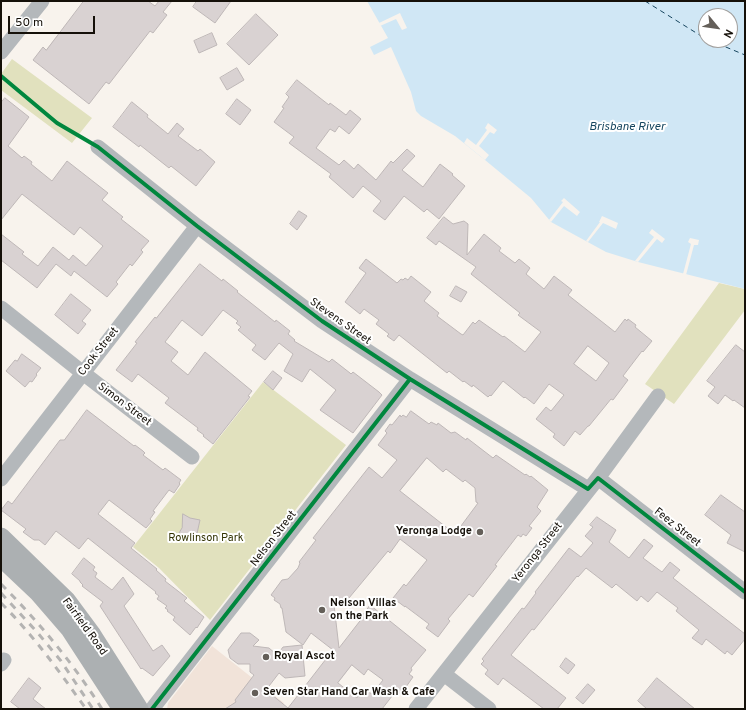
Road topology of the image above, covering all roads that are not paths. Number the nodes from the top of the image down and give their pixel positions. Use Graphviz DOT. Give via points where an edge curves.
graph roads {
  1 [pos="42,1"];
  2 [pos="1,52"];
  3 [pos="98,147"];
  4 [pos="197,226"];
  5 [pos="1,308"];
  6 [pos="83,373"];
  7 [pos="410,380"];
  8 [pos="658,396"];
  9 [pos="192,457"];
  10 [pos="1,479"];
  11 [pos="593,483"];
  12 [pos="1,537"];
  13 [pos="1,557"];
  14 [pos="745,592"];
  15 [pos="444,674"];
  16 [pos="122,709"];
  17 [pos="139,709"];
  18 [pos="152,709"];
  19 [pos="416,709"];
  20 [pos="489,709"];
  1 -- 2 [label="street"];
  3 -- 4 [label="street, Stevens Street"];
  4 -- 6 [label="street, Cook Street"];
  4 -- 7 [label="street, Stevens Street" via="322,321"];
  5 -- 6 [label="street, Simon Street"];
  6 -- 9 [label="street, Simon Street"];
  6 -- 10 [label="street, Cook Street"];
  7 -- 11 [label="street, Stevens Street"];
  7 -- 18 [label="street, Nelson Street"];
  8 -- 11 [label="street, Yeronga Street"];
  11 -- 14 [label="street, Feez Street"];
  11 -- 15 [label="street, Yeronga Street"];
  12 -- 17 [label="main road, Fairfield Road" via="66,600 92,635"];
  13 -- 16 [label="main road, Fairfield Road" via="38,592 70,629"];
  15 -- 19 [label="street, Yeronga Street"];
  15 -- 20 [label="street"];
}
